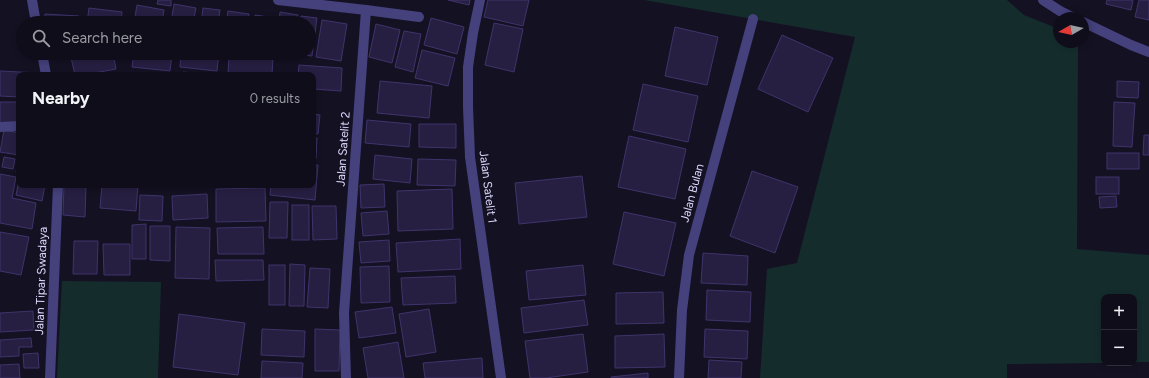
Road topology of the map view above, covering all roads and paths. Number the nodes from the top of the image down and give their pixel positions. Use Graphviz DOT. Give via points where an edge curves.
graph roads {
  1 [pos="32,0"];
  2 [pos="278,0"];
  3 [pos="480,0"];
  4 [pos="1043,0"];
  5 [pos="366,10"];
  6 [pos="1062,12"];
  7 [pos="35,16"];
  8 [pos="419,17"];
  9 [pos="753,19"];
  10 [pos="1089,25"];
  11 [pos="1149,52"];
  12 [pos="43,60"];
  13 [pos="45,72"];
  14 [pos="16,126"];
  15 [pos="0,127"];
  16 [pos="58,188"];
  17 [pos="50,378"];
  18 [pos="346,378"];
  19 [pos="502,378"];
  20 [pos="679,378"];
  1 -- 7 [label="street"];
  2 -- 5 [label="street"];
  3 -- 19 [label="street, Jalan Satelit 1" via="468,67 470,158"];
  4 -- 6 [label="street"];
  5 -- 8 [label="street"];
  5 -- 18 [label="street, Jalan Satelit 2" via="344,313"];
  9 -- 20 [label="street, Jalan Bulan" via="689,255 682,310"];
  10 -- 11 [label="street"];
  12 -- 13 [label="street"];
  14 -- 15 [label="street"];
  16 -- 17 [label="street, Jalan Tipar Swadaya"];
}
